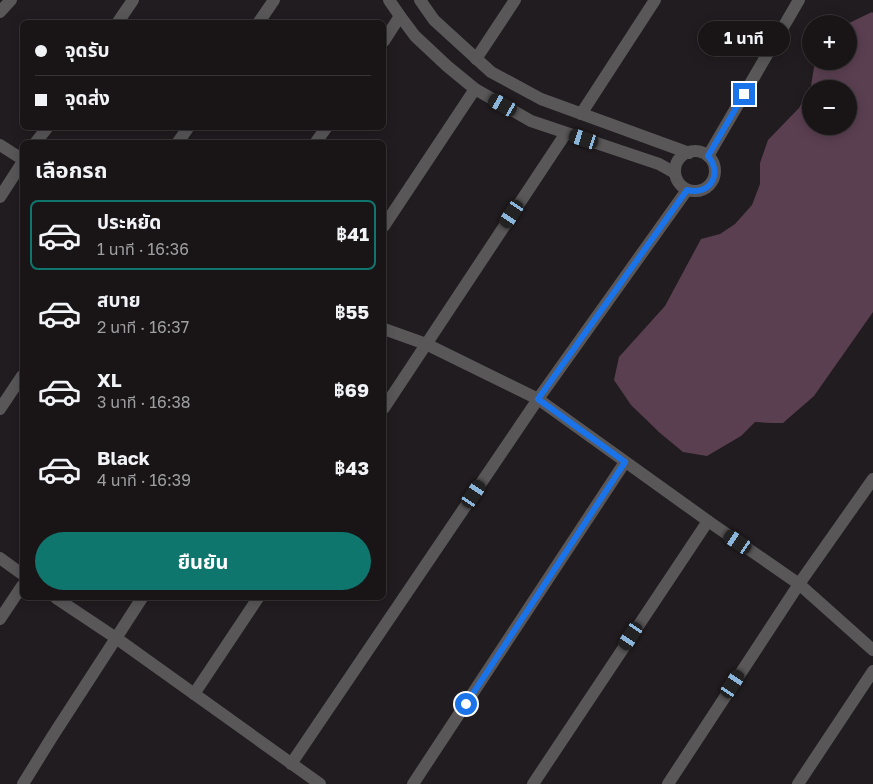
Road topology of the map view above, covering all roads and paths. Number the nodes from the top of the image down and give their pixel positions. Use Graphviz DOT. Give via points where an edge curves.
graph roads {
  1 [pos="12,0"];
  2 [pos="133,0"];
  3 [pos="274,0"];
  4 [pos="389,0"];
  5 [pos="420,0"];
  6 [pos="515,0"];
  7 [pos="655,0"];
  8 [pos="799,0"];
  9 [pos="0,12"];
  10 [pos="400,16"];
  11 [pos="119,20"];
  12 [pos="260,20"];
  13 [pos="386,37"];
  14 [pos="476,59"];
  15 [pos="475,89"];
  16 [pos="581,114"];
  17 [pos="566,133"];
  18 [pos="0,145"];
  19 [pos="689,153"];
  20 [pos="708,156"];
  21 [pos="20,158"];
  22 [pos="20,166"];
  23 [pos="675,173"];
  24 [pos="687,190"];
  25 [pos="0,198"];
  26 [pos="386,223"];
  27 [pos="386,330"];
  28 [pos="426,344"];
  29 [pos="20,379"];
  30 [pos="538,399"];
  31 [pos="386,405"];
  32 [pos="0,410"];
  33 [pos="625,462"];
  34 [pos="873,479"];
  35 [pos="708,521"];
  36 [pos="0,558"];
  37 [pos="20,573"];
  38 [pos="799,584"];
  39 [pos="20,589"];
  40 [pos="59,600"];
  41 [pos="141,600"];
  42 [pos="257,600"];
  43 [pos="0,620"];
  44 [pos="116,638"];
  45 [pos="873,650"];
  46 [pos="873,671"];
  47 [pos="194,694"];
  48 [pos="292,764"];
  49 [pos="23,784"];
  50 [pos="320,784"];
  51 [pos="413,784"];
  52 [pos="533,784"];
  53 [pos="668,784"];
  54 [pos="798,784"];
  1 -- 9 [label="street"];
  2 -- 11 [label="street"];
  3 -- 12 [label="street"];
  4 -- 10 [label="street"];
  5 -- 14 [label="street" via="434,20"];
  6 -- 14 [label="street"];
  7 -- 16 [label="street"];
  8 -- 20 [label="street"];
  10 -- 13 [label="street"];
  10 -- 15 [label="street" via="415,36"];
  14 -- 16 [label="street" via="491,72 541,99"];
  15 -- 17 [label="street" via="531,121"];
  15 -- 26 [label="street"];
  16 -- 19 [label="street"];
  17 -- 23 [label="street" via="659,164"];
  17 -- 28 [label="street"];
  18 -- 21 [label="street"];
  19 -- 20 [label="street"];
  19 -- 23 [label="street" via="679,160"];
  20 -- 24 [label="street" via="714,168 710,185 700,191"];
  22 -- 25 [label="street"];
  23 -- 24 [label="street"];
  24 -- 30 [label="street"];
  27 -- 28 [label="street"];
  28 -- 30 [label="street"];
  28 -- 31 [label="street"];
  29 -- 32 [label="street"];
  30 -- 33 [label="street"];
  30 -- 48 [label="street"];
  33 -- 35 [label="street"];
  33 -- 51 [label="street"];
  34 -- 38 [label="street"];
  35 -- 38 [label="street"];
  35 -- 52 [label="street"];
  36 -- 37 [label="street"];
  38 -- 45 [label="street"];
  38 -- 53 [label="street"];
  39 -- 43 [label="street"];
  40 -- 44 [label="street"];
  41 -- 44 [label="street"];
  42 -- 47 [label="street"];
  44 -- 47 [label="street"];
  44 -- 49 [label="street"];
  46 -- 54 [label="street"];
  47 -- 48 [label="street"];
  48 -- 50 [label="street"];
}
